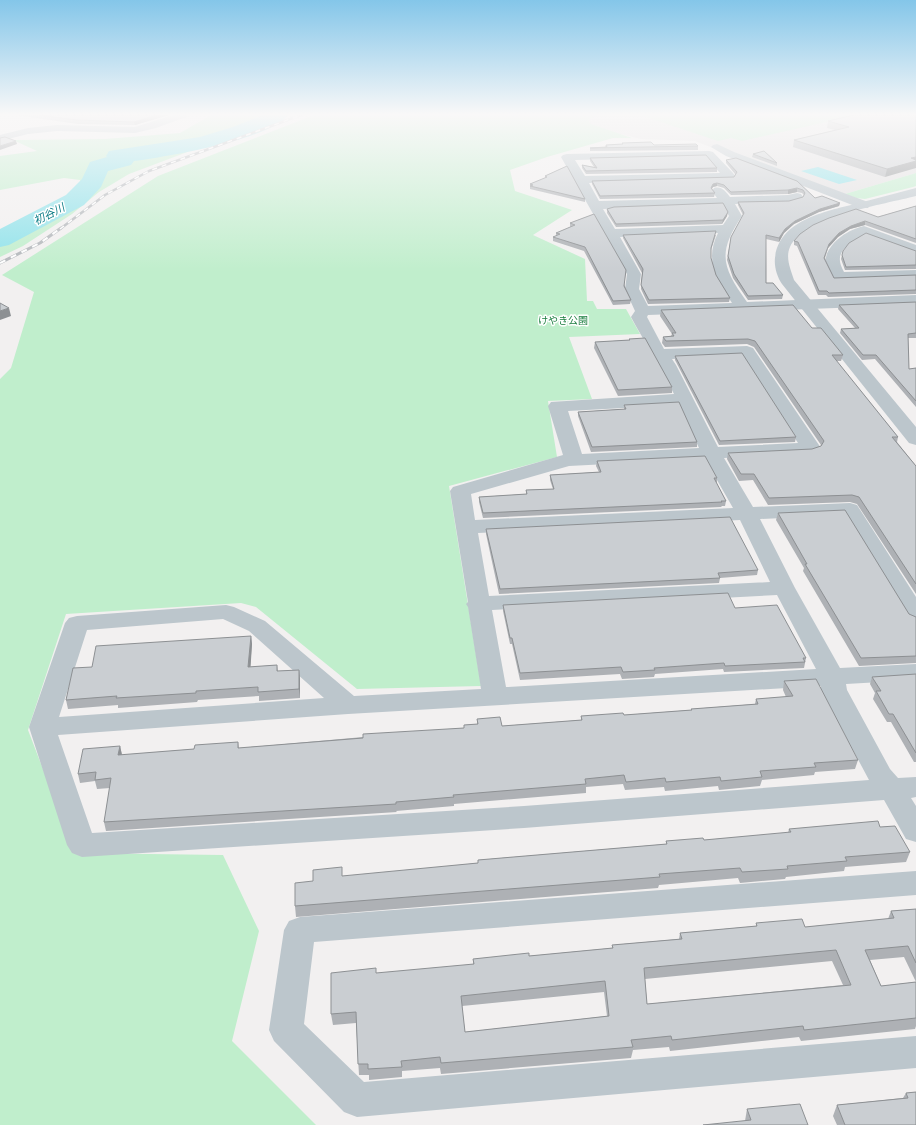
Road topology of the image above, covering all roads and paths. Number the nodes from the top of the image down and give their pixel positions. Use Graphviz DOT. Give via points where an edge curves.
graph roads {
  1 [pos="574,168"];
  2 [pos="721,168"];
  3 [pos="765,168"];
  4 [pos="705,176"];
  5 [pos="582,180"];
  6 [pos="916,192"];
  7 [pos="797,197"];
  8 [pos="727,201"];
  9 [pos="595,205"];
  10 [pos="864,205"];
  11 [pos="725,229"];
  12 [pos="611,233"];
  13 [pos="916,250"];
  14 [pos="916,274"];
  15 [pos="916,300"];
  16 [pos="805,304"];
  17 [pos="743,307"];
  18 [pos="642,311"];
  19 [pos="659,354"];
  20 [pos="685,399"];
  21 [pos="916,440"];
  22 [pos="712,452"];
  23 [pos="574,460"];
  24 [pos="747,514"];
  25 [pos="466,527"];
  26 [pos="784,588"];
  27 [pos="478,604"];
  28 [pos="916,616"];
  29 [pos="916,672"];
  30 [pos="833,677"];
  31 [pos="494,696"];
  32 [pos="348,705"];
  33 [pos="42,727"];
  34 [pos="903,788"];
  35 [pos="916,831"];
  36 [pos="916,883"];
  37 [pos="916,1052"];
  1 -- 5 [label="street"];
  2 -- 4 [label="street" via="728,176"];
  3 -- 10 [label="street"];
  4 -- 5 [label="street"];
  4 -- 8 [label="street"];
  5 -- 9 [label="street"];
  6 -- 10 [label="street"];
  7 -- 8 [label="street"];
  8 -- 9 [label="street"];
  8 -- 11 [label="street" via="736,216"];
  9 -- 12 [label="street"];
  10 -- 16 [label="street" via="811,221 785,242 780,261 782,270 787,281"];
  11 -- 12 [label="street"];
  11 -- 17 [label="street" via="717,252 720,270"];
  12 -- 18 [label="street" via="634,274 632,289"];
  13 -- 14 [label="street" via="864,230 847,238 835,250 832,263 839,277"];
  15 -- 16 [label="street"];
  16 -- 17 [label="street"];
  16 -- 21 [label="street"];
  17 -- 18 [label="street"];
  18 -- 19 [label="street" via="639,318"];
  19 -- 20 [label="street" via="668,365"];
  19 -- 22 [label="street" via="747,351 811,448"];
  20 -- 22 [label="street"];
  20 -- 23 [label="street" via="557,406"];
  22 -- 23 [label="street"];
  22 -- 24 [label="street"];
  23 -- 25 [label="street" via="460,492"];
  24 -- 25 [label="street"];
  24 -- 26 [label="street"];
  24 -- 28 [label="street" via="850,510"];
  25 -- 27 [label="street"];
  26 -- 27 [label="street"];
  26 -- 30 [label="street"];
  27 -- 31 [label="street"];
  29 -- 30 [label="street"];
  30 -- 31 [label="street"];
  30 -- 34 [label="street" via="834,690 880,776"];
  31 -- 32 [label="street"];
  32 -- 33 [label="street"];
  32 -- 33 [label="street" via="257,626 226,612 100,621 77,623"];
  33 -- 34 [label="street" via="82,845 524,817"];
  34 -- 35 [label="street"];
  36 -- 37 [label="street" via="300,930 286,1030 357,1100"];
}
